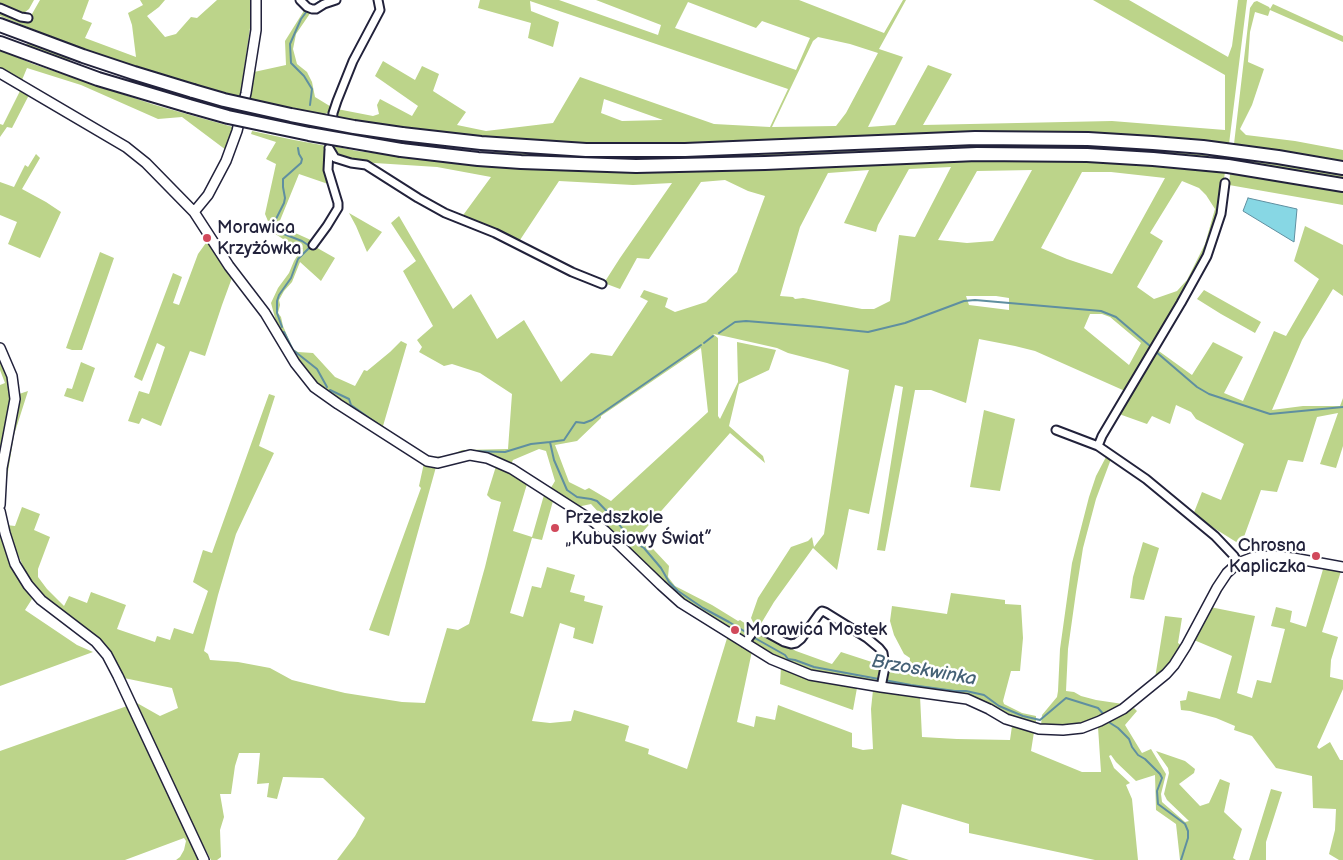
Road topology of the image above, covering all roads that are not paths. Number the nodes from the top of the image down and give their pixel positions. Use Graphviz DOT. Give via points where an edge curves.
graph roads {
  1 [pos="256,0"];
  2 [pos="300,0"];
  3 [pos="336,0"];
  4 [pos="378,0"];
  5 [pos="0,8"];
  6 [pos="28,18"];
  7 [pos="0,25"];
  8 [pos="0,43"];
  9 [pos="0,73"];
  10 [pos="330,148"];
  11 [pos="1343,168"];
  12 [pos="1225,183"];
  13 [pos="1343,185"];
  14 [pos="194,212"];
  15 [pos="313,245"];
  16 [pos="602,284"];
  17 [pos="0,348"];
  18 [pos="1056,430"];
  19 [pos="1098,446"];
  20 [pos="0,505"];
  21 [pos="0,511"];
  22 [pos="1238,563"];
  23 [pos="1343,567"];
  24 [pos="749,637"];
  25 [pos="882,682"];
  26 [pos="204,860"];
  1 -- 14 [label="street" via="255,38 237,131 208,195"];
  2 -- 3 [label="street" via="312,9"];
  4 -- 10 [label="street" via="380,10 353,61 333,113"];
  5 -- 6 [label="street"];
  7 -- 11 [label="highway, bridge" via="83,56 224,100 354,127 481,143 596,150 684,150 1050,138 1203,147"];
  8 -- 13 [label="highway, bridge" via="106,81 228,117 401,150 478,159 636,166 1049,154 1228,166"];
  9 -- 14 [label="street" via="126,148 146,163"];
  10 -- 15 [label="street" via="328,170 338,208"];
  10 -- 16 [label="street" via="335,158 366,165 445,213"];
  12 -- 19 [label="street" via="1221,214 1207,256"];
  14 -- 24 [label="street" via="314,387 427,462 438,463 470,455 487,458 512,469 590,519 681,603"];
  17 -- 20 [label="street" via="12,376 15,399 2,468"];
  18 -- 19 [label="street"];
  19 -- 22 [label="street" via="1146,479 1215,536"];
  21 -- 26 [label="street" via="15,564 28,585 42,601 96,642 107,655"];
  22 -- 23 [label="street" via="1273,556"];
  22 -- 25 [label="street" via="1217,588 1186,646 1166,674 1112,716 1082,728 1039,729 1006,719 967,699"];
  24 -- 25 [label="street" via="771,659 810,675"];
  24 -- 25 [label="street" via="759,630 784,642 796,643 818,614 825,612 880,648 885,667"];
}
